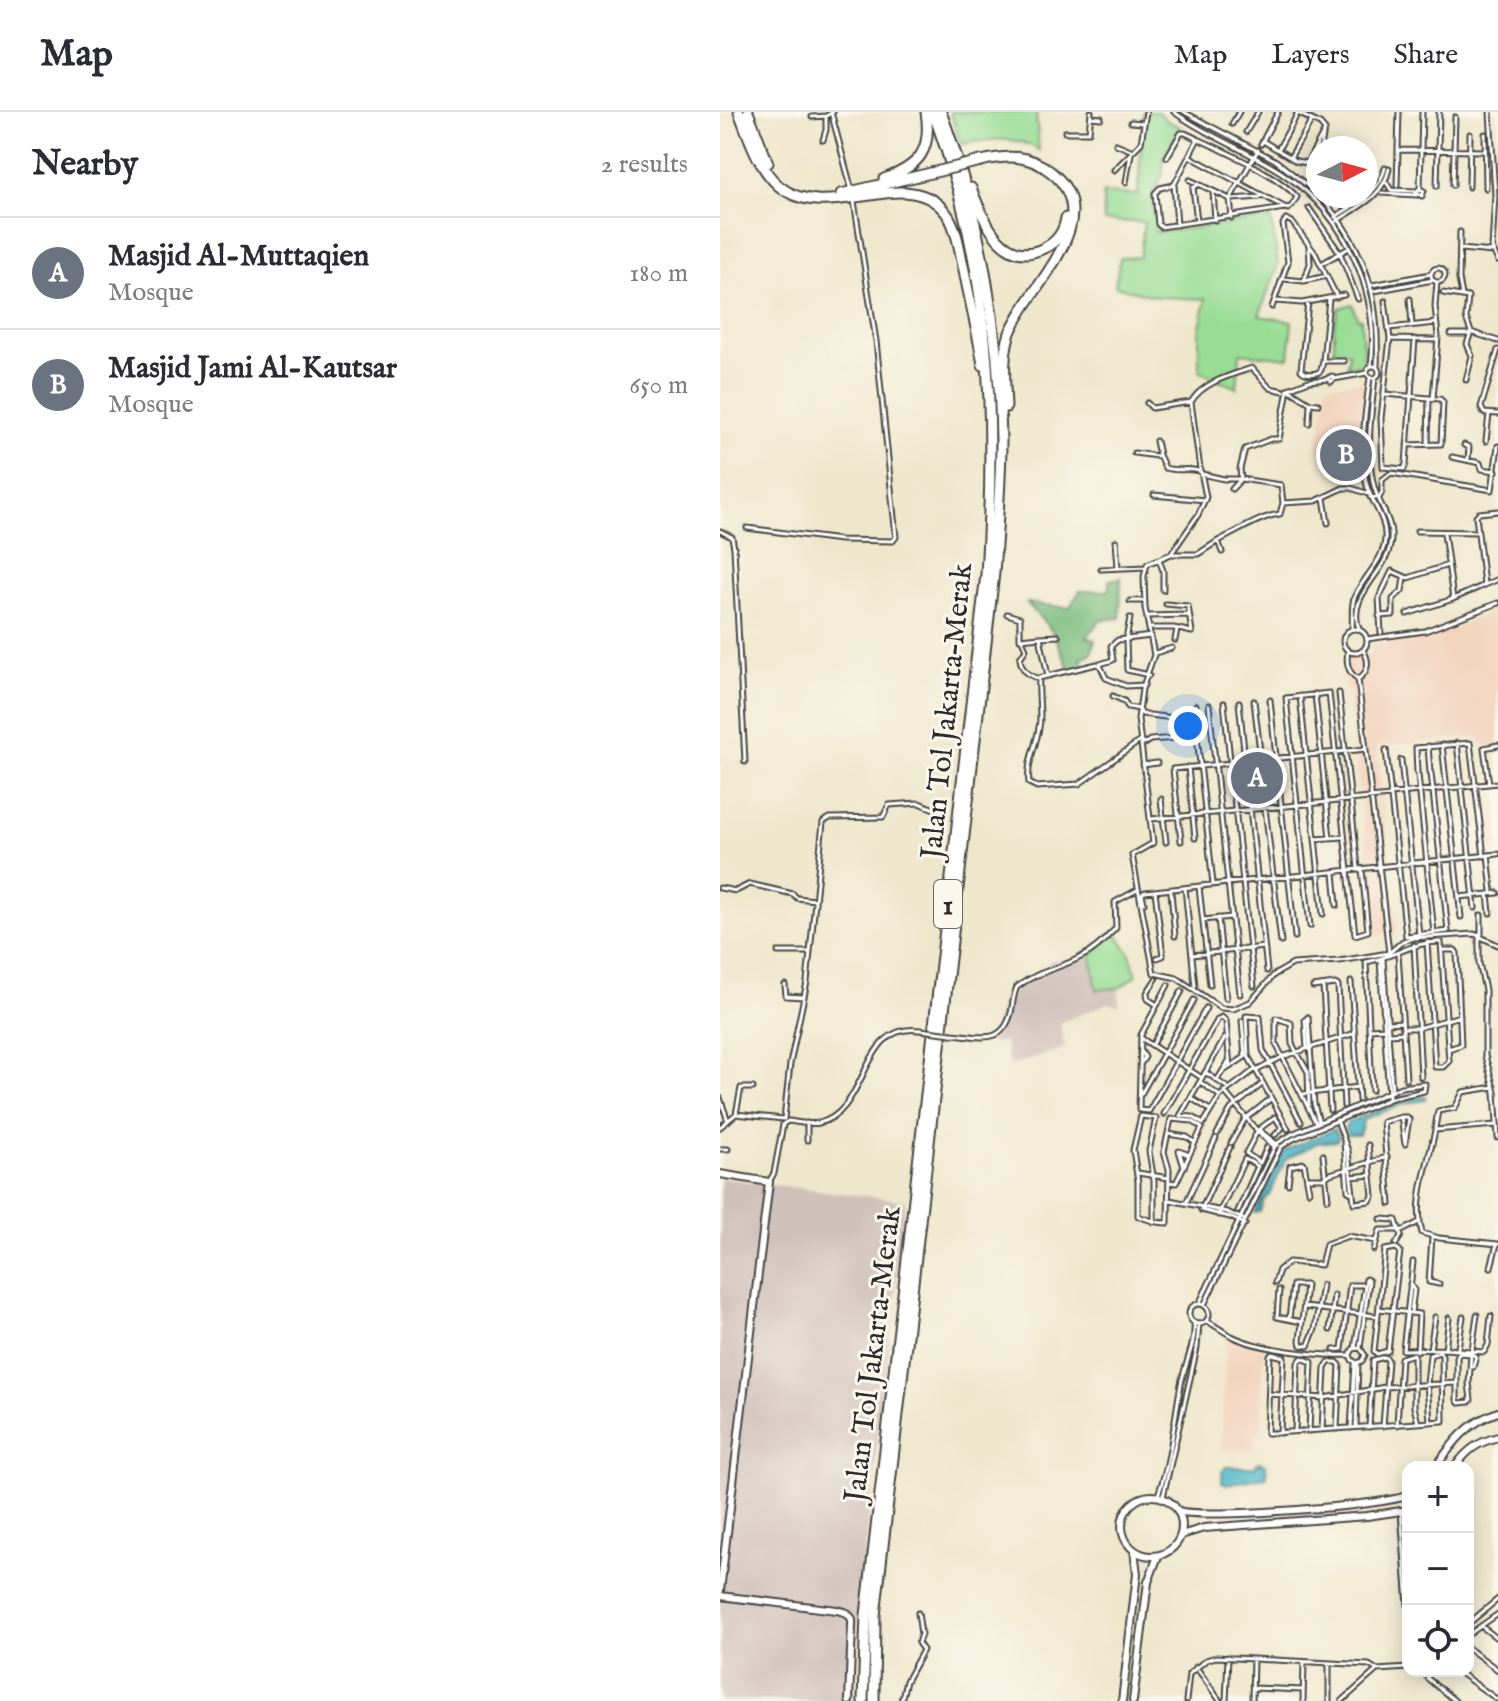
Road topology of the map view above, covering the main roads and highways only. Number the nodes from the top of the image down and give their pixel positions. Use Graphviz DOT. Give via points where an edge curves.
graph roads {
  1 [pos="739,112"];
  2 [pos="748,112"];
  3 [pos="926,112"];
  4 [pos="933,112"];
  5 [pos="941,112"];
  6 [pos="949,132"];
  7 [pos="982,163"];
  8 [pos="836,197"];
  9 [pos="992,412"];
  10 [pos="1000,483"];
  11 [pos="863,1701"];
  12 [pos="874,1701"];
  1 -- 8 [label="highway" via="755,153 778,185 809,200"];
  2 -- 8 [label="highway" via="766,160 782,182 808,196"];
  3 -- 8 [label="highway" via="928,139 916,162"];
  4 -- 9 [label="highway, Jalan Tol Jakarta–Merak / 1" via="970,241"];
  5 -- 6 [label="highway, Jalan Tol Jakarta–Merak / 1"];
  6 -- 7 [label="highway" via="994,237 1020,252 1039,251 1056,241 1067,213 1053,178 1023,162"];
  6 -- 10 [label="highway, Jalan Tol Jakarta–Merak / 1" via="973,214 991,308"];
  7 -- 8 [label="highway, bridge"];
  7 -- 10 [label="highway" via="1013,156 1041,164 1062,183 1072,212 1069,236 1006,346"];
  8 -- 9 [label="highway" via="907,191 935,203 949,219"];
  9 -- 11 [label="highway, Jalan Tol Jakarta–Merak / 1" via="986,574 866,1615"];
  10 -- 12 [label="highway, Jalan Tol Jakarta–Merak / 1" via="875,1616"];
}
